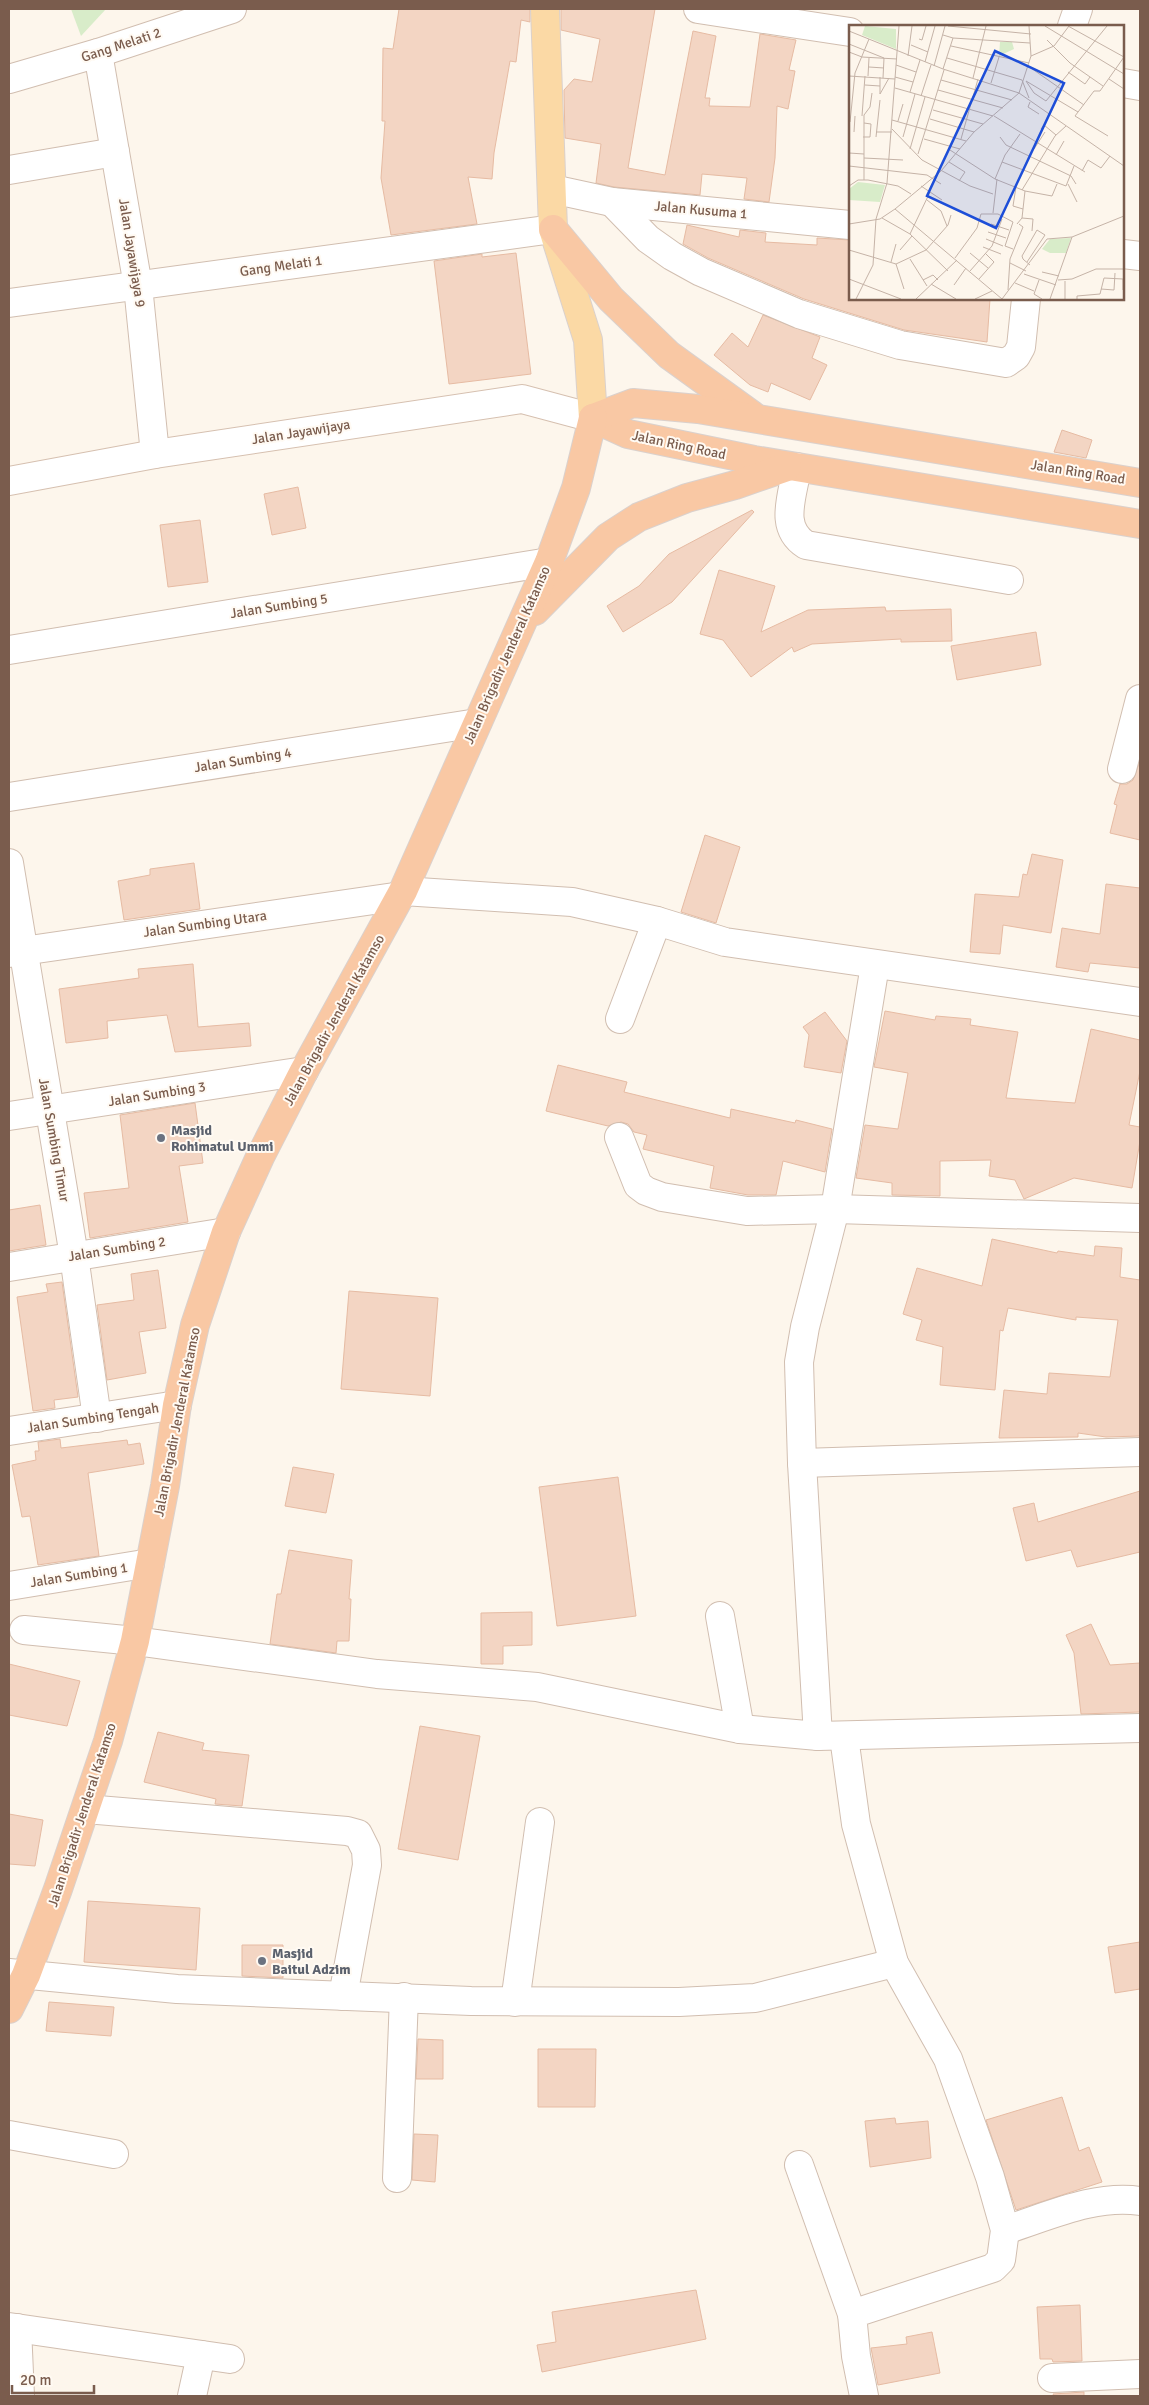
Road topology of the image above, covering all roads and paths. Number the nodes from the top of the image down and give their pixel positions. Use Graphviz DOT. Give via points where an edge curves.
graph roads {
  1 [pos="232,9"];
  2 [pos="545,9"];
  3 [pos="698,9"];
  4 [pos="1078,9"];
  5 [pos="1072,25"];
  6 [pos="849,32"];
  7 [pos="98,53"];
  8 [pos="9,79"];
  9 [pos="1124,83"];
  10 [pos="1140,86"];
  11 [pos="115,152"];
  12 [pos="9,170"];
  13 [pos="552,189"];
  14 [pos="612,202"];
  15 [pos="849,225"];
  16 [pos="553,229"];
  17 [pos="1124,254"];
  18 [pos="1140,256"];
  19 [pos="138,286"];
  20 [pos="1026,300"];
  21 [pos="9,304"];
  22 [pos="592,418"];
  23 [pos="758,420"];
  24 [pos="155,454"];
  25 [pos="793,467"];
  26 [pos="9,481"];
  27 [pos="1140,483"];
  28 [pos="1140,524"];
  29 [pos="549,562"];
  30 [pos="1009,580"];
  31 [pos="522,625"];
  32 [pos="9,650"];
  33 [pos="1140,699"];
  34 [pos="476,723"];
  35 [pos="1122,769"];
  36 [pos="9,797"];
  37 [pos="9,863"];
  38 [pos="402,893"];
  39 [pos="657,921"];
  40 [pos="16,952"];
  41 [pos="875,965"];
  42 [pos="1140,1002"];
  43 [pos="620,1019"];
  44 [pos="304,1071"];
  45 [pos="49,1110"];
  46 [pos="9,1116"];
  47 [pos="619,1137"];
  48 [pos="836,1209"];
  49 [pos="1140,1218"];
  50 [pos="226,1232"];
  51 [pos="74,1256"];
  52 [pos="9,1267"];
  53 [pos="177,1405"];
  54 [pos="97,1418"];
  55 [pos="9,1431"];
  56 [pos="1140,1452"];
  57 [pos="802,1463"];
  58 [pos="150,1563"];
  59 [pos="9,1586"];
  60 [pos="720,1616"];
  61 [pos="24,1630"];
  62 [pos="135,1641"];
  63 [pos="1140,1728"];
  64 [pos="740,1729"];
  65 [pos="831,1736"];
  66 [pos="86,1810"];
  67 [pos="540,1822"];
  68 [pos="894,1963"];
  69 [pos="17,1974"];
  70 [pos="343,1996"];
  71 [pos="404,1997"];
  72 [pos="515,2002"];
  73 [pos="9,2009"];
  74 [pos="9,2134"];
  75 [pos="114,2154"];
  76 [pos="799,2165"];
  77 [pos="397,2178"];
  78 [pos="1140,2201"];
  79 [pos="1005,2230"];
  80 [pos="852,2314"];
  81 [pos="13,2327"];
  82 [pos="201,2355"];
  83 [pos="230,2359"];
  84 [pos="1140,2374"];
  85 [pos="1052,2378"];
  86 [pos="20,2396"];
  87 [pos="192,2396"];
  88 [pos="864,2396"];
  1 -- 7 [label="street, Gang Melati 2"];
  2 -- 13 [label="main road"];
  3 -- 6 [label="street"];
  4 -- 5 [label="street"];
  7 -- 8 [label="street, Gang Melati 2"];
  7 -- 11 [label="street, Jalan Jayawijaya 9"];
  9 -- 10 [label="street"];
  11 -- 12 [label="street"];
  11 -- 19 [label="street, Jalan Jayawijaya 9"];
  13 -- 14 [label="street, Jalan Kusuma 1"];
  13 -- 16 [label="main road"];
  14 -- 15 [label="street, Jalan Kusuma 1"];
  14 -- 20 [label="street" via="648,239 701,272 799,314 900,345 1006,363 1016,356 1021,347"];
  16 -- 19 [label="street, Gang Melati 1"];
  16 -- 22 [label="main road" via="588,340"];
  16 -- 23 [label="highway" via="611,299 669,355"];
  17 -- 18 [label="street"];
  19 -- 21 [label="street, Gang Melati 1"];
  19 -- 24 [label="street, Jalan Jayawijaya 9"];
  22 -- 23 [label="highway, Jalan Ring Road" via="633,403 698,409"];
  22 -- 24 [label="street, Jalan Jayawijaya" via="522,399"];
  22 -- 25 [label="highway, Jalan Ring Road" via="628,434"];
  22 -- 29 [label="highway, Jalan Brigadir Jenderal Katamso" via="576,488"];
  23 -- 27 [label="highway, Jalan Ring Road"];
  24 -- 26 [label="street, Jalan Jayawijaya"];
  25 -- 28 [label="highway, Jalan Ring Road"];
  25 -- 30 [label="street" via="790,530 806,545"];
  25 -- 31 [label="highway" via="687,498 640,517 608,538"];
  29 -- 31 [label="highway, Jalan Brigadir Jenderal Katamso"];
  29 -- 32 [label="street, Jalan Sumbing 5"];
  31 -- 34 [label="highway, Jalan Brigadir Jenderal Katamso"];
  33 -- 35 [label="street"];
  34 -- 36 [label="street, Jalan Sumbing 4"];
  34 -- 38 [label="highway, Jalan Brigadir Jenderal Katamso"];
  37 -- 40 [label="street, Jalan Sumbing Timur"];
  38 -- 39 [label="street, Jalan Sumbing Utara" via="572,902"];
  38 -- 40 [label="street, Jalan Sumbing Utara"];
  38 -- 44 [label="highway, Jalan Brigadir Jenderal Katamso"];
  39 -- 41 [label="street, Jalan Sumbing Utara" via="725,942"];
  39 -- 43 [label="street"];
  40 -- 45 [label="street, Jalan Sumbing Timur"];
  41 -- 42 [label="street, Jalan Sumbing Utara"];
  41 -- 48 [label="street"];
  44 -- 45 [label="street, Jalan Sumbing 3"];
  44 -- 50 [label="highway, Jalan Brigadir Jenderal Katamso"];
  45 -- 46 [label="street, Jalan Sumbing 3"];
  45 -- 51 [label="street, Jalan Sumbing Timur"];
  47 -- 48 [label="street" via="638,1184 662,1197 747,1211"];
  48 -- 49 [label="street"];
  48 -- 57 [label="street" via="799,1362"];
  50 -- 51 [label="street, Jalan Sumbing 2"];
  50 -- 53 [label="highway, Jalan Brigadir Jenderal Katamso" via="195,1325"];
  51 -- 52 [label="street, Jalan Sumbing 2"];
  51 -- 54 [label="street, Jalan Sumbing Timur"];
  53 -- 54 [label="street, Jalan Sumbing Tengah"];
  53 -- 58 [label="highway, Jalan Brigadir Jenderal Katamso"];
  54 -- 55 [label="street, Jalan Sumbing Tengah"];
  56 -- 57 [label="street"];
  57 -- 65 [label="street"];
  58 -- 59 [label="street, Jalan Sumbing 1"];
  58 -- 62 [label="highway, Jalan Brigadir Jenderal Katamso"];
  60 -- 64 [label="street"];
  61 -- 62 [label="street"];
  62 -- 64 [label="street" via="377,1674 537,1687"];
  62 -- 66 [label="highway, Jalan Brigadir Jenderal Katamso"];
  63 -- 65 [label="street"];
  64 -- 65 [label="street"];
  65 -- 68 [label="street"];
  66 -- 69 [label="highway, Jalan Brigadir Jenderal Katamso"];
  66 -- 70 [label="street" via="358,1834 366,1850 368,1865"];
  67 -- 72 [label="street"];
  68 -- 72 [label="street" via="755,1998 679,2002"];
  68 -- 79 [label="street" via="948,2059 990,2177"];
  69 -- 70 [label="street" via="177,1989"];
  69 -- 73 [label="highway, Jalan Brigadir Jenderal Katamso"];
  70 -- 71 [label="street"];
  71 -- 72 [label="street"];
  71 -- 77 [label="street"];
  74 -- 75 [label="street"];
  76 -- 80 [label="street"];
  78 -- 79 [label="street" via="1126,2199 1088,2204"];
  79 -- 80 [label="street" via="1000,2260 993,2268"];
  80 -- 88 [label="street"];
  81 -- 82 [label="street"];
  81 -- 86 [label="street"];
  82 -- 83 [label="street"];
  82 -- 87 [label="street"];
  84 -- 85 [label="street"];
}
